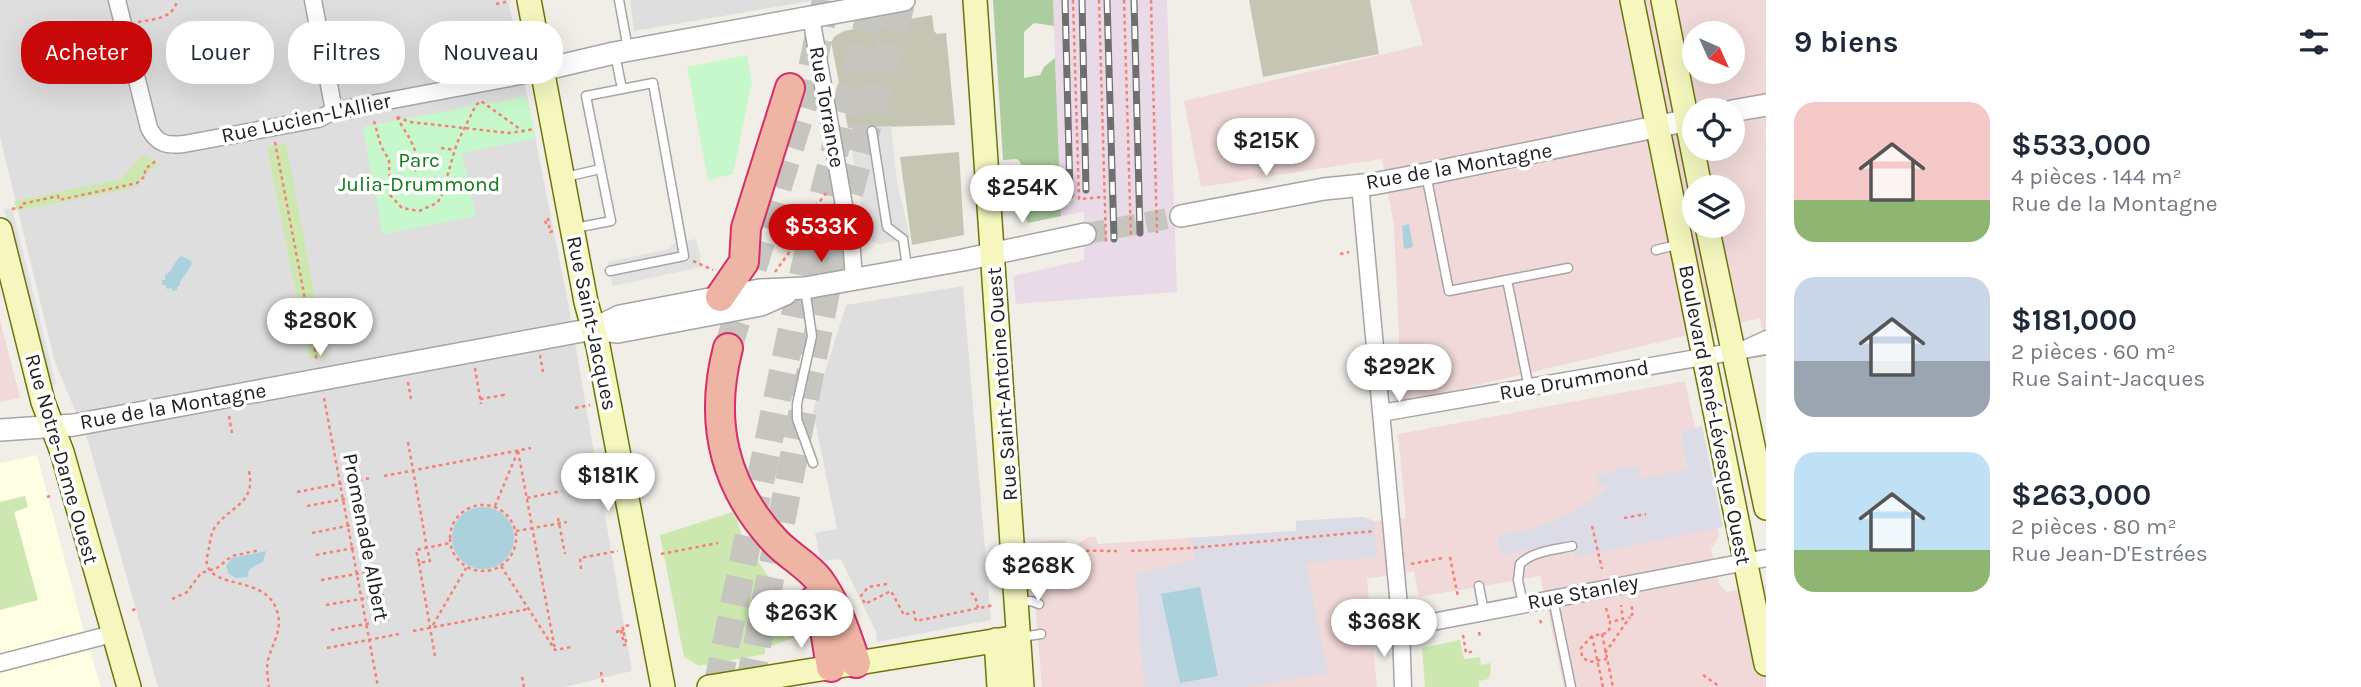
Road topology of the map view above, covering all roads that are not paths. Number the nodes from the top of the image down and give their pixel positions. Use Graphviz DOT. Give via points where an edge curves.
graph roads {
  1 [pos="117,0"];
  2 [pos="313,0"];
  3 [pos="529,0"];
  4 [pos="619,0"];
  5 [pos="898,0"];
  6 [pos="975,0"];
  7 [pos="1632,0"];
  8 [pos="1663,0"];
  9 [pos="811,17"];
  10 [pos="533,21"];
  11 [pos="621,51"];
  12 [pos="563,63"];
  13 [pos="477,84"];
  14 [pos="545,84"];
  15 [pos="790,88"];
  16 [pos="622,89"];
  17 [pos="1685,98"];
  18 [pos="1766,105"];
  19 [pos="1745,109"];
  20 [pos="334,111"];
  21 [pos="1682,122"];
  22 [pos="1657,127"];
  23 [pos="872,131"];
  24 [pos="600,169"];
  25 [pos="1426,174"];
  26 [pos="563,177"];
  27 [pos="1360,185"];
  28 [pos="1181,216"];
  29 [pos="572,228"];
  30 [pos="0,230"];
  31 [pos="1085,234"];
  32 [pos="1709,238"];
  33 [pos="1680,244"];
  34 [pos="1656,250"];
  35 [pos="993,253"];
  36 [pos="1568,268"];
  37 [pos="908,270"];
  38 [pos="610,271"];
  39 [pos="854,280"];
  40 [pos="1507,280"];
  41 [pos="800,289"];
  42 [pos="720,297"];
  43 [pos="593,329"];
  44 [pos="1766,335"];
  45 [pos="1766,346"];
  46 [pos="728,348"];
  47 [pos="1732,351"];
  48 [pos="1703,356"];
  49 [pos="1529,388"];
  50 [pos="1381,413"];
  51 [pos="52,427"];
  52 [pos="0,430"];
  53 [pos="813,463"];
  54 [pos="1766,508"];
  55 [pos="1572,546"];
  56 [pos="1755,560"];
  57 [pos="1479,586"];
  58 [pos="1553,599"];
  59 [pos="1523,604"];
  60 [pos="1484,612"];
  61 [pos="1401,628"];
  62 [pos="113,634"];
  63 [pos="1019,637"];
  64 [pos="0,663"];
  65 [pos="1766,664"];
  66 [pos="843,665"];
  67 [pos="129,687"];
  68 [pos="663,687"];
  69 [pos="709,687"];
  70 [pos="999,687"];
  71 [pos="1022,687"];
  72 [pos="1404,687"];
  73 [pos="1571,687"];
  1 -- 20 [label="street, Rue Lucien-L'Allier" via="147,122 162,144 318,119"];
  2 -- 20 [label="street"];
  3 -- 10 [label="main road, Rue Saint-Jacques"];
  4 -- 11 [label="lane"];
  5 -- 9 [label="street, Rue Lucien-L'Allier"];
  6 -- 35 [label="main road, Rue Saint-Antoine Ouest"];
  7 -- 22 [label="main road, Boulevard René-Lévesque Ouest"];
  8 -- 17 [label="main road"];
  9 -- 11 [label="street, Rue Lucien-L'Allier"];
  9 -- 39 [label="street, Rue Torrance"];
  11 -- 12 [label="street, Rue Lucien-L'Allier"];
  11 -- 16 [label="lane"];
  13 -- 20 [label="street, Rue Lucien-L'Allier"];
  14 -- 26 [label="main road, Rue Saint-Jacques"];
  15 -- 42 [label="highway" via="746,228 744,262"];
  16 -- 24 [label="lane" via="586,96"];
  16 -- 38 [label="lane" via="653,83 684,257"];
  18 -- 19 [label="street"];
  21 -- 22 [label="street, Rue de la Montagne"];
  22 -- 25 [label="street, Rue de la Montagne"];
  22 -- 33 [label="main road, Boulevard René-Lévesque Ouest"];
  23 -- 37 [label="lane" via="887,227 902,239"];
  24 -- 26 [label="lane"];
  24 -- 29 [label="lane" via="611,220"];
  25 -- 27 [label="street, Rue de la Montagne"];
  25 -- 40 [label="lane" via="1448,291"];
  26 -- 29 [label="main road, Rue Saint-Jacques"];
  27 -- 28 [label="street, Rue de la Montagne"];
  27 -- 50 [label="street"];
  29 -- 43 [label="main road, Rue Saint-Jacques"];
  30 -- 51 [label="main road, Rue Notre-Dame Ouest"];
  31 -- 35 [label="street, Rue de la Montagne"];
  32 -- 47 [label="main road, Boulevard René-Lévesque Ouest"];
  33 -- 34 [label="lane"];
  33 -- 48 [label="main road, Boulevard René-Lévesque Ouest"];
  35 -- 37 [label="street, Rue de la Montagne"];
  35 -- 63 [label="main road, Rue Saint-Antoine Ouest" via="1013,445"];
  36 -- 40 [label="lane"];
  37 -- 39 [label="street, Rue de la Montagne"];
  39 -- 41 [label="street, Rue de la Montagne"];
  40 -- 49 [label="lane"];
  41 -- 42 [label="street, Rue de la Montagne"];
  41 -- 43 [label="street, Rue de la Montagne" via="735,310 618,332"];
  41 -- 53 [label="lane" via="813,336 797,419"];
  42 -- 43 [label="street, Rue de la Montagne" via="614,317"];
  43 -- 51 [label="street, Rue de la Montagne"];
  43 -- 68 [label="main road, Rue Saint-Jacques"];
  44 -- 47 [label="lane"];
  45 -- 47 [label="street, Rue Drummond"];
  46 -- 66 [label="highway" via="719,402 726,459 744,500 779,545 814,575 826,592 840,619"];
  47 -- 48 [label="street, Rue Drummond"];
  47 -- 54 [label="main road, Boulevard René-Lévesque Ouest"];
  48 -- 49 [label="street, Rue Drummond"];
  48 -- 56 [label="main road, Boulevard René-Lévesque Ouest"];
  49 -- 50 [label="street, Rue Drummond"];
  50 -- 61 [label="street"];
  51 -- 52 [label="street, Rue de la Montagne"];
  51 -- 62 [label="main road, Rue Notre-Dame Ouest"];
  55 -- 59 [label="lane" via="1539,553 1520,564 1517,576"];
  56 -- 58 [label="street, Rue Stanley"];
  56 -- 65 [label="main road, Boulevard René-Lévesque Ouest"];
  57 -- 60 [label="lane"];
  58 -- 59 [label="street, Rue Stanley"];
  58 -- 73 [label="lane"];
  59 -- 60 [label="street, Rue Stanley"];
  60 -- 61 [label="street, Rue Stanley"];
  61 -- 72 [label="street"];
  62 -- 64 [label="street"];
  62 -- 67 [label="main road, Rue Notre-Dame Ouest"];
  63 -- 66 [label="main road"];
  63 -- 70 [label="main road, Rue Saint-Antoine Ouest"];
  63 -- 71 [label="main road, Rue Saint-Antoine Ouest"];
  66 -- 69 [label="main road"];
}
